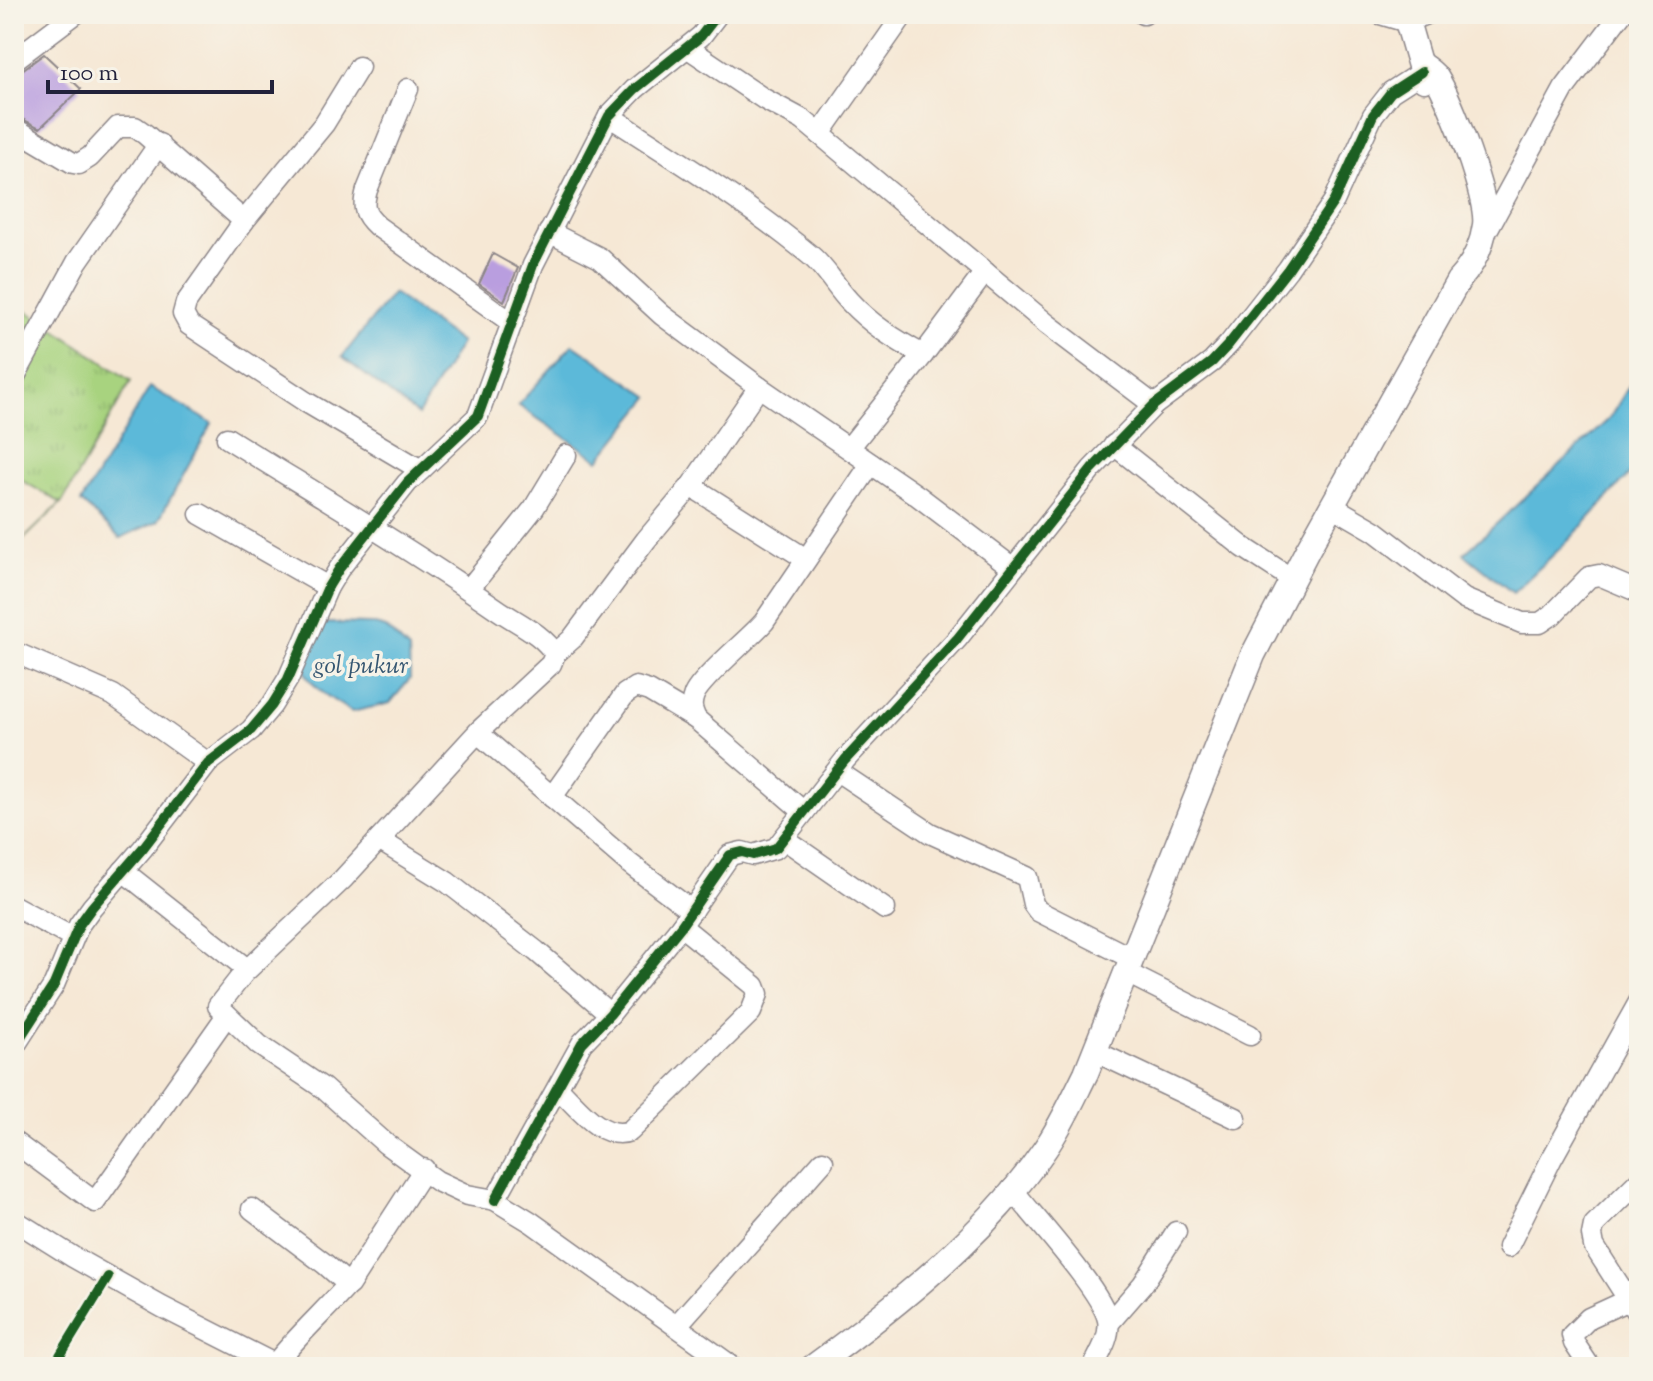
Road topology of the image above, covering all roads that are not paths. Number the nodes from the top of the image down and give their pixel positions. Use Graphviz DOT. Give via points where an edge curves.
graph roads {
  1 [pos="75,14"];
  2 [pos="718,14"];
  3 [pos="904,14"];
  4 [pos="1380,14"];
  5 [pos="1621,14"];
  6 [pos="1413,17"];
  7 [pos="688,48"];
  8 [pos="14,60"];
  9 [pos="359,67"];
  10 [pos="1422,68"];
  11 [pos="408,89"];
  12 [pos="609,116"];
  13 [pos="14,128"];
  14 [pos="820,134"];
  15 [pos="159,144"];
  16 [pos="244,221"];
  17 [pos="549,232"];
  18 [pos="1483,237"];
  19 [pos="985,272"];
  20 [pos="1458,281"];
  21 [pos="512,323"];
  22 [pos="923,355"];
  23 [pos="14,378"];
  24 [pos="759,387"];
  25 [pos="1154,405"];
  26 [pos="227,438"];
  27 [pos="1114,445"];
  28 [pos="849,448"];
  29 [pos="566,455"];
  30 [pos="871,464"];
  31 [pos="421,470"];
  32 [pos="691,486"];
  33 [pos="1332,506"];
  34 [pos="200,514"];
  35 [pos="372,529"];
  36 [pos="806,559"];
  37 [pos="1013,568"];
  38 [pos="1292,579"];
  39 [pos="328,587"];
  40 [pos="469,589"];
  41 [pos="1639,592"];
  42 [pos="14,652"];
  43 [pos="555,654"];
  44 [pos="696,719"];
  45 [pos="478,733"];
  46 [pos="208,763"];
  47 [pos="837,771"];
  48 [pos="552,797"];
  49 [pos="804,812"];
  50 [pos="784,839"];
  51 [pos="379,840"];
  52 [pos="123,871"];
  53 [pos="14,906"];
  54 [pos="885,909"];
  55 [pos="686,918"];
  56 [pos="73,938"];
  57 [pos="1128,965"];
  58 [pos="247,970"];
  59 [pos="1639,1002"];
  60 [pos="610,1014"];
  61 [pos="227,1015"];
  62 [pos="1250,1035"];
  63 [pos="14,1047"];
  64 [pos="1094,1051"];
  65 [pos="558,1088"];
  66 [pos="1236,1118"];
  67 [pos="14,1142"];
  68 [pos="823,1161"];
  69 [pos="424,1169"];
  70 [pos="1639,1181"];
  71 [pos="1012,1189"];
  72 [pos="495,1200"];
  73 [pos="252,1209"];
  74 [pos="14,1220"];
  75 [pos="1176,1232"];
  76 [pos="1508,1247"];
  77 [pos="348,1285"];
  78 [pos="1636,1303"];
  79 [pos="1109,1323"];
  80 [pos="677,1325"];
  81 [pos="277,1365"];
  82 [pos="820,1365"];
  83 [pos="733,1367"];
  84 [pos="1093,1367"];
  85 [pos="1590,1367"];
  1 -- 8 [label="street"];
  2 -- 7 [label="street"];
  3 -- 14 [label="street"];
  4 -- 6 [label="street"];
  5 -- 18 [label="street" via="1556,102"];
  6 -- 10 [label="main road"];
  7 -- 12 [label="street"];
  7 -- 14 [label="street"];
  9 -- 16 [label="street" via="324,124"];
  10 -- 18 [label="main road" via="1434,74 1444,92 1478,179 1485,206"];
  10 -- 20 [label="main road" via="1467,187 1470,212"];
  10 -- 25 [label="street" via="1391,92 1373,115 1334,201 1243,327 1212,362"];
  11 -- 21 [label="street" via="367,190 365,213"];
  12 -- 17 [label="street"];
  12 -- 22 [label="street" via="777,228 823,267 864,317"];
  13 -- 15 [label="street" via="73,163 85,161 125,125"];
  14 -- 19 [label="street"];
  15 -- 16 [label="street"];
  15 -- 23 [label="street" via="77,262"];
  16 -- 31 [label="street" via="186,303 183,314 189,325"];
  17 -- 21 [label="street"];
  17 -- 24 [label="street" via="600,258 652,307"];
  18 -- 20 [label="main road" via="1471,267"];
  19 -- 22 [label="street"];
  19 -- 25 [label="street"];
  20 -- 33 [label="main road"];
  21 -- 31 [label="street" via="478,416"];
  22 -- 28 [label="street"];
  24 -- 28 [label="street"];
  24 -- 32 [label="street"];
  25 -- 27 [label="street"];
  26 -- 35 [label="street"];
  27 -- 37 [label="street"];
  27 -- 38 [label="street"];
  28 -- 30 [label="street"];
  29 -- 40 [label="street" via="534,508"];
  30 -- 36 [label="street"];
  30 -- 37 [label="street"];
  31 -- 35 [label="street"];
  32 -- 36 [label="street"];
  32 -- 43 [label="street"];
  33 -- 38 [label="main road"];
  33 -- 41 [label="street" via="1375,531 1464,599 1522,623 1540,623 1552,615 1589,577 1599,575"];
  34 -- 39 [label="street"];
  35 -- 39 [label="street"];
  35 -- 40 [label="street"];
  36 -- 44 [label="street" via="751,638 699,686 692,708"];
  37 -- 47 [label="street" via="931,670"];
  38 -- 57 [label="main road" via="1253,655"];
  39 -- 46 [label="street" via="272,705 251,730"];
  40 -- 43 [label="street" via="549,644"];
  42 -- 46 [label="street" via="113,695"];
  43 -- 45 [label="street" via="551,664"];
  44 -- 48 [label="street" via="636,687 625,694"];
  44 -- 49 [label="street"];
  45 -- 48 [label="street"];
  45 -- 51 [label="street"];
  46 -- 52 [label="street"];
  47 -- 49 [label="street"];
  47 -- 57 [label="street" via="930,833 1027,877 1038,911"];
  48 -- 55 [label="street"];
  49 -- 50 [label="street"];
  50 -- 54 [label="street"];
  50 -- 55 [label="street" via="765,853 730,855"];
  51 -- 58 [label="street"];
  51 -- 60 [label="street" via="459,891"];
  52 -- 56 [label="street"];
  52 -- 58 [label="street"];
  53 -- 56 [label="street"];
  55 -- 60 [label="street"];
  55 -- 65 [label="street" via="755,986 758,994 751,1012 621,1135 600,1128"];
  56 -- 63 [label="street" via="54,985"];
  57 -- 62 [label="street"];
  57 -- 64 [label="main road"];
  58 -- 61 [label="street" via="218,1006"];
  59 -- 76 [label="street"];
  60 -- 65 [label="street" via="582,1043"];
  61 -- 67 [label="street" via="95,1202"];
  61 -- 69 [label="street"];
  64 -- 66 [label="street"];
  64 -- 71 [label="main road" via="1065,1116"];
  65 -- 72 [label="street"];
  68 -- 80 [label="street"];
  69 -- 72 [label="street" via="450,1189"];
  69 -- 77 [label="street"];
  70 -- 78 [label="street" via="1594,1225 1592,1235 1594,1246"];
  71 -- 79 [label="street" via="1094,1292"];
  71 -- 82 [label="main road" via="950,1257"];
  72 -- 80 [label="street"];
  73 -- 77 [label="street"];
  74 -- 81 [label="street" via="162,1307"];
  75 -- 79 [label="street" via="1143,1284"];
  77 -- 81 [label="street" via="300,1333"];
  78 -- 85 [label="street" via="1589,1318 1572,1335"];
  79 -- 84 [label="street"];
  80 -- 83 [label="street"];
}
